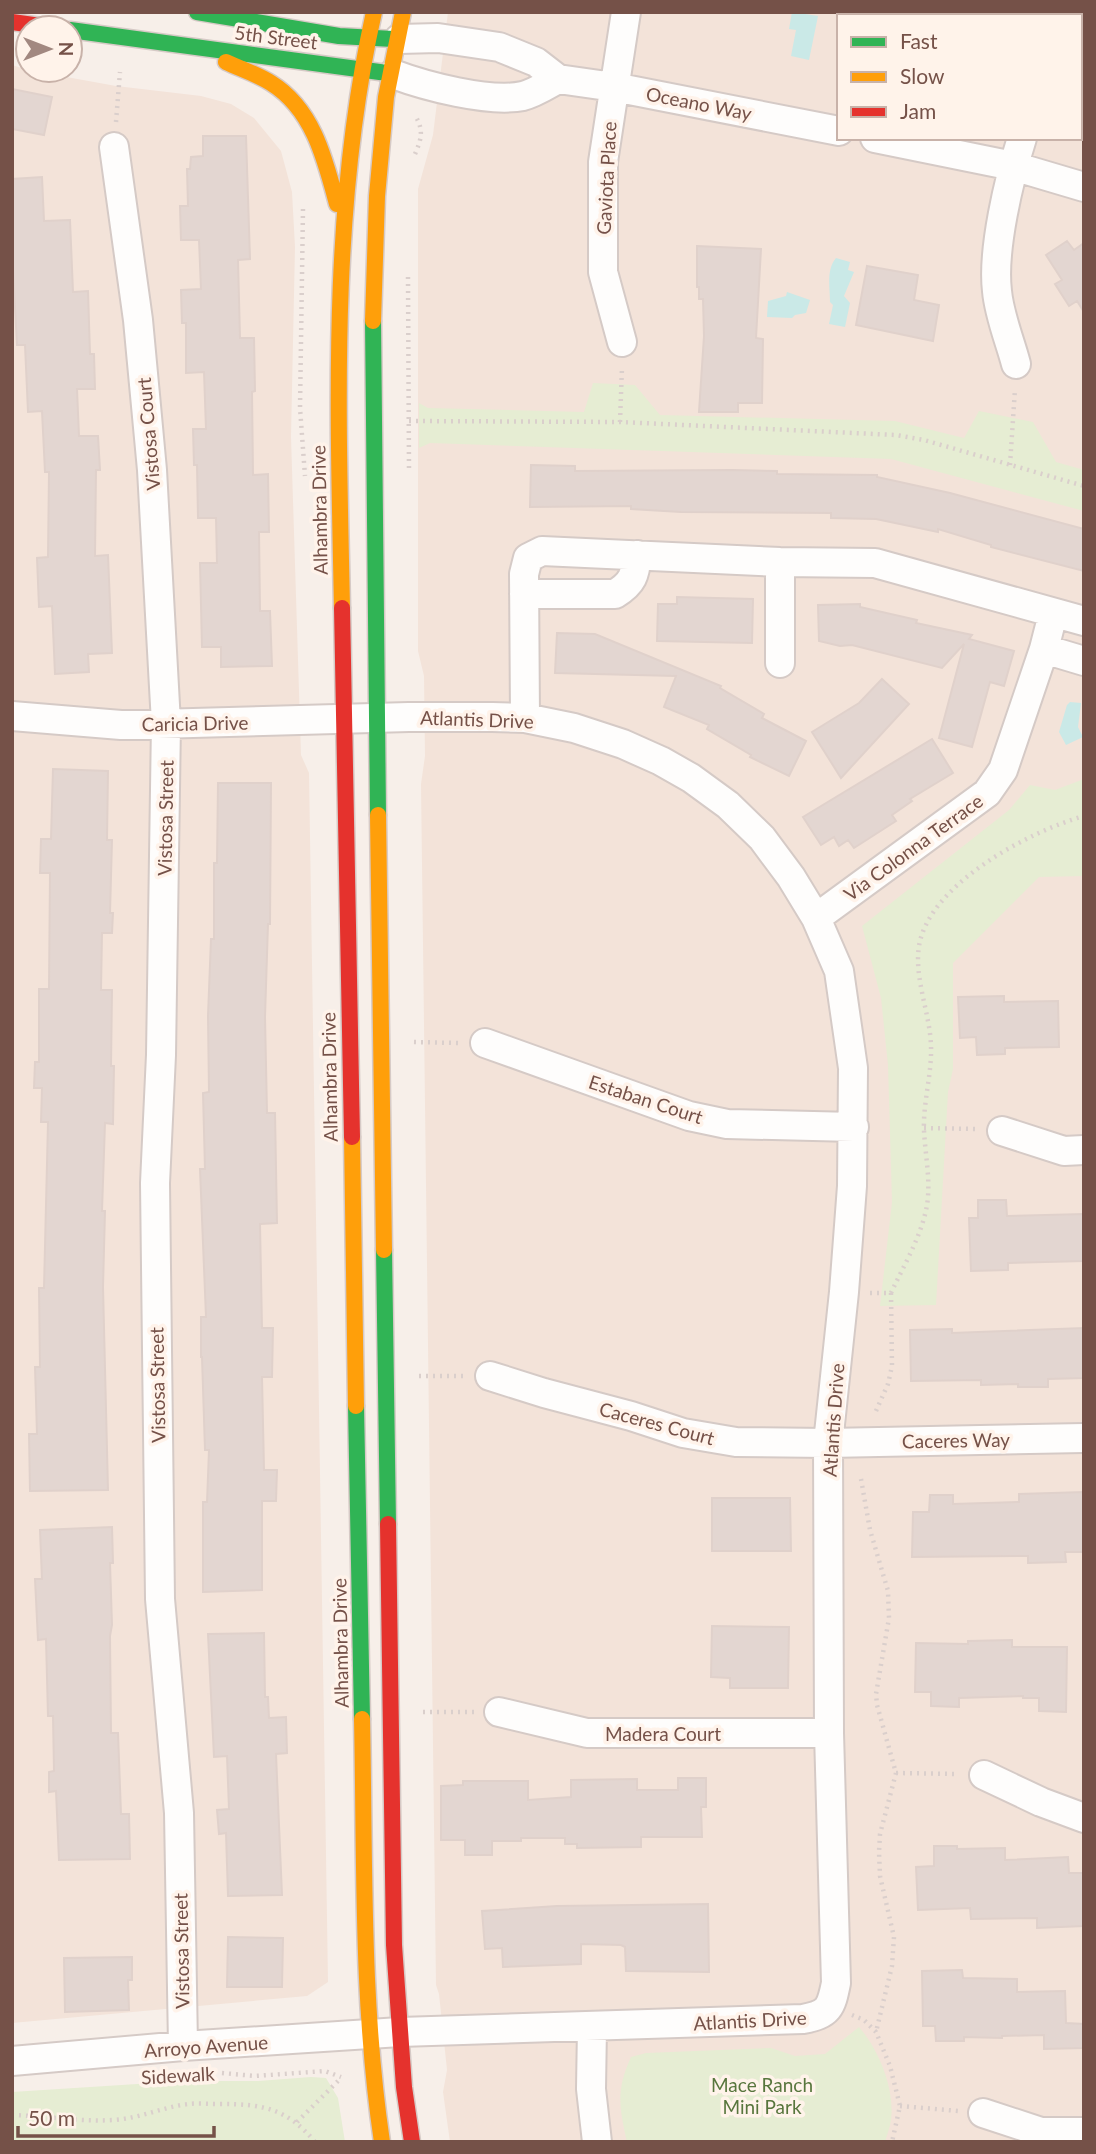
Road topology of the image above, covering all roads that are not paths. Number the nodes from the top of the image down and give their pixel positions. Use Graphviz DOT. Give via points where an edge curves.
graph roads {
  1 [pos="197,12"];
  2 [pos="296,12"];
  3 [pos="374,12"];
  4 [pos="626,12"];
  5 [pos="240,18"];
  6 [pos="401,26"];
  7 [pos="84,32"];
  8 [pos="367,39"];
  9 [pos="199,48"];
  10 [pos="361,69"];
  11 [pos="393,74"];
  12 [pos="558,79"];
  13 [pos="614,87"];
  14 [pos="837,131"];
  15 [pos="885,140"];
  16 [pos="1021,140"];
  17 [pos="114,147"];
  18 [pos="1013,166"];
  19 [pos="1084,187"];
  20 [pos="343,225"];
  21 [pos="622,342"];
  22 [pos="1016,364"];
  23 [pos="637,555"];
  24 [pos="780,562"];
  25 [pos="524,594"];
  26 [pos="1053,614"];
  27 [pos="1084,621"];
  28 [pos="1044,649"];
  29 [pos="1084,661"];
  30 [pos="780,663"];
  31 [pos="12,716"];
  32 [pos="379,718"];
  33 [pos="343,719"];
  34 [pos="525,719"];
  35 [pos="166,723"];
  36 [pos="816,918"];
  37 [pos="485,1044"];
  38 [pos="854,1127"];
  39 [pos="1002,1131"];
  40 [pos="1084,1150"];
  41 [pos="490,1376"];
  42 [pos="1084,1438"];
  43 [pos="828,1444"];
  44 [pos="499,1712"];
  45 [pos="829,1733"];
  46 [pos="984,1775"];
  47 [pos="1084,1818"];
  48 [pos="592,2027"];
  49 [pos="400,2032"];
  50 [pos="369,2035"];
  51 [pos="183,2046"];
  52 [pos="12,2061"];
  53 [pos="983,2113"];
  54 [pos="1084,2132"];
  55 [pos="382,2142"];
  56 [pos="412,2142"];
  57 [pos="597,2142"];
  1 -- 5 [label="main road, 5th Street"];
  2 -- 5 [label="main road"];
  3 -- 8 [label="main road, Alhambra Drive"];
  4 -- 13 [label="street, Gaviota Place"];
  5 -- 8 [label="main road, 5th Street"];
  6 -- 8 [label="main road, 5th Street"];
  6 -- 11 [label="main road"];
  6 -- 12 [label="street, Oceano Way" via="438,38 499,47 536,62"];
  7 -- 9 [label="main road, 5th Street"];
  8 -- 10 [label="main road, Alhambra Drive"];
  9 -- 10 [label="main road, 5th Street"];
  9 -- 20 [label="main road" via="272,84 303,112 320,142"];
  10 -- 11 [label="main road, 5th Street"];
  10 -- 20 [label="main road, Alhambra Drive"];
  11 -- 12 [label="street" via="430,88 508,98 526,95"];
  11 -- 32 [label="main road" via="386,97 373,275"];
  12 -- 13 [label="street, Oceano Way"];
  13 -- 14 [label="street, Oceano Way"];
  13 -- 21 [label="street, Gaviota Place" via="603,162 603,272"];
  15 -- 18 [label="street"];
  16 -- 18 [label="street"];
  17 -- 35 [label="street, Vistosa Court" via="151,457"];
  18 -- 19 [label="street"];
  18 -- 22 [label="street" via="996,261 997,293"];
  20 -- 33 [label="main road, Alhambra Drive" via="339,437"];
  23 -- 24 [label="street"];
  23 -- 25 [label="street" via="635,577 615,594"];
  23 -- 25 [label="street" via="542,551 528,558"];
  24 -- 26 [label="street" via="876,563"];
  24 -- 30 [label="street"];
  25 -- 34 [label="street"];
  26 -- 27 [label="street"];
  26 -- 28 [label="street, Via Colonna Terrace"];
  28 -- 29 [label="street"];
  28 -- 36 [label="street, Via Colonna Terrace" via="1003,770 987,793"];
  31 -- 35 [label="street, Caricia Drive" via="121,725"];
  32 -- 33 [label="street, Caricia Drive"];
  32 -- 34 [label="street, Atlantis Drive"];
  32 -- 49 [label="main road" via="394,1945"];
  33 -- 35 [label="street, Caricia Drive"];
  33 -- 50 [label="main road, Alhambra Drive"];
  34 -- 36 [label="street, Atlantis Drive" via="623,744 691,779 762,838"];
  35 -- 51 [label="street, Vistosa Street" via="162,1055 155,1183 160,1599 179,1813"];
  36 -- 38 [label="street, Atlantis Drive" via="839,971 853,1068"];
  37 -- 38 [label="street, Estaban Court" via="689,1116 726,1124"];
  38 -- 43 [label="street, Atlantis Drive" via="844,1292"];
  39 -- 40 [label="street" via="1064,1151"];
  41 -- 43 [label="street, Caceres Court" via="683,1433 737,1443"];
  42 -- 43 [label="street, Caceres Way"];
  43 -- 45 [label="street, Atlantis Drive"];
  44 -- 45 [label="street, Madera Court" via="587,1733"];
  45 -- 48 [label="street, Atlantis Drive" via="836,1983 832,2006 820,2016 803,2019"];
  46 -- 47 [label="street"];
  48 -- 49 [label="street, Atlantis Drive"];
  48 -- 57 [label="street" via="591,2089"];
  49 -- 50 [label="street, Arroyo Avenue"];
  49 -- 56 [label="main road"];
  50 -- 51 [label="street, Arroyo Avenue"];
  50 -- 55 [label="main road, Alhambra Drive"];
  51 -- 52 [label="street, Arroyo Avenue"];
  53 -- 54 [label="street" via="1041,2132"];
}
